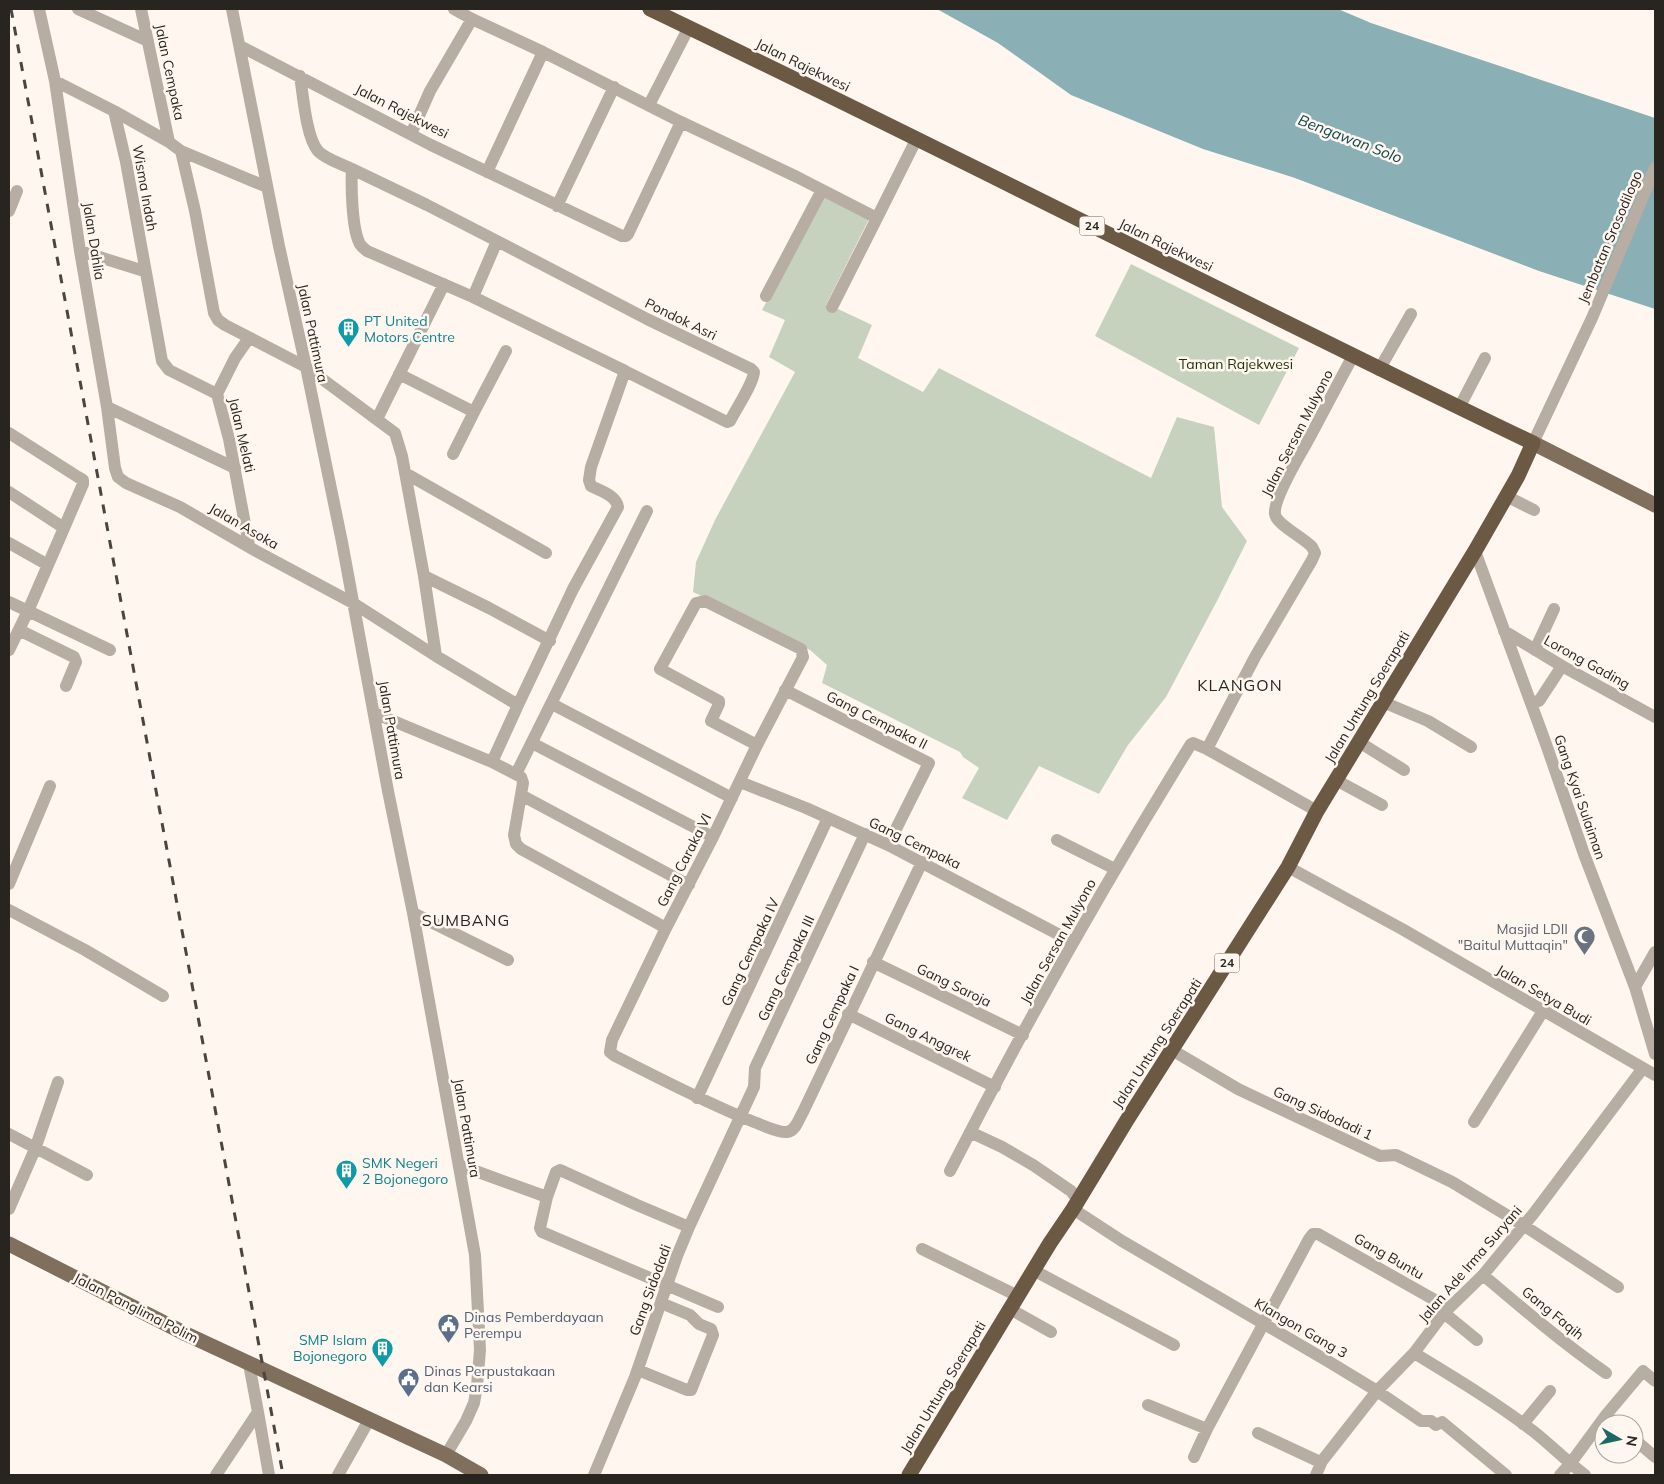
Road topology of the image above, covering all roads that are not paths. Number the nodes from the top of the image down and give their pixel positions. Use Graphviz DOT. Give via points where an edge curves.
graph roads {
  1 [pos="40,9"];
  2 [pos="78,9"];
  3 [pos="141,9"];
  4 [pos="232,9"];
  5 [pos="454,9"];
  6 [pos="650,9"];
  7 [pos="472,19"];
  8 [pos="689,27"];
  9 [pos="148,41"];
  10 [pos="240,46"];
  11 [pos="544,52"];
  12 [pos="300,76"];
  13 [pos="55,81"];
  14 [pos="614,87"];
  15 [pos="649,105"];
  16 [pos="114,111"];
  17 [pos="681,122"];
  18 [pos="411,134"];
  19 [pos="917,138"];
  20 [pos="169,142"];
  21 [pos="180,151"];
  22 [pos="1655,168"];
  23 [pos="352,169"];
  24 [pos="487,172"];
  25 [pos="267,187"];
  26 [pos="822,190"];
  27 [pos="17,191"];
  28 [pos="557,206"];
  29 [pos="9,211"];
  30 [pos="877,218"];
  31 [pos="497,242"];
  32 [pos="80,251"];
  33 [pos="144,271"];
  34 [pos="444,284"];
  35 [pos="766,296"];
  36 [pos="473,297"];
  37 [pos="832,307"];
  38 [pos="1411,314"];
  39 [pos="249,338"];
  40 [pos="506,351"];
  41 [pos="1353,356"];
  42 [pos="1485,358"];
  43 [pos="306,367"];
  44 [pos="1379,370"];
  45 [pos="626,371"];
  46 [pos="400,374"];
  47 [pos="217,394"];
  48 [pos="107,407"];
  49 [pos="1459,408"];
  50 [pos="474,412"];
  51 [pos="377,418"];
  52 [pos="9,433"];
  53 [pos="1533,444"];
  54 [pos="453,454"];
  55 [pos="235,468"];
  56 [pos="405,473"];
  57 [pos="118,477"];
  58 [pos="9,492"];
  59 [pos="1506,496"];
  60 [pos="1655,504"];
  61 [pos="1534,510"];
  62 [pos="646,511"];
  63 [pos="64,528"];
  64 [pos="9,543"];
  65 [pos="248,545"];
  66 [pos="1475,551"];
  67 [pos="546,552"];
  68 [pos="48,565"];
  69 [pos="424,576"];
  70 [pos="9,602"];
  71 [pos="353,603"];
  72 [pos="1554,609"];
  73 [pos="28,611"];
  74 [pos="19,630"];
  75 [pos="1504,631"];
  76 [pos="550,641"];
  77 [pos="9,650"];
  78 [pos="110,650"];
  79 [pos="1535,650"];
  80 [pos="436,656"];
  81 [pos="1562,666"];
  82 [pos="66,686"];
  83 [pos="785,690"];
  84 [pos="1383,702"];
  85 [pos="1531,702"];
  86 [pos="552,704"];
  87 [pos="518,705"];
  88 [pos="374,713"];
  89 [pos="1655,717"];
  90 [pos="1359,742"];
  91 [pos="532,743"];
  92 [pos="757,745"];
  93 [pos="1471,747"];
  94 [pos="1206,748"];
  95 [pos="492,762"];
  96 [pos="1404,770"];
  97 [pos="516,774"];
  98 [pos="1336,780"];
  99 [pos="740,782"];
  100 [pos="50,786"];
  101 [pos="521,795"];
  102 [pos="732,798"];
  103 [pos="1382,805"];
  104 [pos="1317,810"];
  105 [pos="828,818"];
  106 [pos="865,834"];
  107 [pos="713,837"];
  108 [pos="1057,840"];
  109 [pos="888,845"];
  110 [pos="922,862"];
  111 [pos="1288,867"];
  112 [pos="1115,869"];
  113 [pos="9,884"];
  114 [pos="689,885"];
  115 [pos="9,910"];
  116 [pos="413,913"];
  117 [pos="666,928"];
  118 [pos="1073,942"];
  119 [pos="1655,952"];
  120 [pos="508,960"];
  121 [pos="873,962"];
  122 [pos="1635,986"];
  123 [pos="163,996"];
  124 [pos="1543,1012"];
  125 [pos="848,1014"];
  126 [pos="1023,1035"];
  127 [pos="1172,1050"];
  128 [pos="1655,1054"];
  129 [pos="1643,1068"];
  130 [pos="1655,1075"];
  131 [pos="58,1082"];
  132 [pos="995,1087"];
  133 [pos="697,1098"];
  134 [pos="741,1116"];
  135 [pos="1474,1122"];
  136 [pos="970,1132"];
  137 [pos="9,1134"];
  138 [pos="34,1149"];
  139 [pos="459,1165"];
  140 [pos="950,1172"];
  141 [pos="87,1175"];
  142 [pos="547,1197"];
  143 [pos="1075,1205"];
  144 [pos="9,1209"];
  145 [pos="1523,1225"];
  146 [pos="689,1227"];
  147 [pos="9,1244"];
  148 [pos="922,1249"];
  149 [pos="1033,1270"];
  150 [pos="1483,1275"];
  151 [pos="668,1286"];
  152 [pos="1618,1287"];
  153 [pos="1014,1302"];
  154 [pos="661,1303"];
  155 [pos="718,1307"];
  156 [pos="1447,1311"];
  157 [pos="1263,1324"];
  158 [pos="1051,1332"];
  159 [pos="1476,1340"];
  160 [pos="1174,1345"];
  161 [pos="1414,1353"];
  162 [pos="249,1364"];
  163 [pos="638,1370"];
  164 [pos="1606,1373"];
  165 [pos="1655,1381"];
  166 [pos="1377,1391"];
  167 [pos="1550,1391"];
  168 [pos="1148,1405"];
  169 [pos="258,1412"];
  170 [pos="1607,1414"];
  171 [pos="369,1420"];
  172 [pos="1523,1424"];
  173 [pos="1207,1429"];
  174 [pos="1594,1431"];
  175 [pos="1258,1433"];
  176 [pos="1644,1448"];
  177 [pos="446,1455"];
  178 [pos="1194,1457"];
  179 [pos="1655,1457"];
  180 [pos="1322,1461"];
  181 [pos="1570,1464"];
  182 [pos="464,1472"];
  183 [pos="216,1475"];
  184 [pos="269,1475"];
  185 [pos="338,1475"];
  186 [pos="481,1475"];
  187 [pos="594,1475"];
  188 [pos="909,1475"];
  189 [pos="1316,1475"];
  190 [pos="1506,1475"];
  191 [pos="1560,1475"];
  192 [pos="1585,1475"];
  1 -- 13 [label="street, Jalan Dahlia"];
  2 -- 9 [label="street"];
  3 -- 9 [label="street, Jalan Cempaka"];
  4 -- 10 [label="street, Jalan Pattimura"];
  5 -- 7 [label="street"];
  6 -- 8 [label="highway, Jalan Rajekwesi / 24"];
  7 -- 11 [label="street"];
  7 -- 18 [label="street" via="430,91"];
  8 -- 15 [label="street"];
  8 -- 19 [label="highway, Jalan Rajekwesi / 24"];
  9 -- 20 [label="street, Jalan Cempaka"];
  10 -- 12 [label="street, Jalan Rajekwesi"];
  10 -- 25 [label="street, Jalan Pattimura"];
  11 -- 14 [label="street"];
  11 -- 24 [label="street"];
  12 -- 18 [label="street, Jalan Rajekwesi"];
  12 -- 23 [label="street" via="314,146 319,152"];
  13 -- 16 [label="street, Wisma Indah"];
  13 -- 32 [label="street, Jalan Dahlia"];
  14 -- 15 [label="street"];
  14 -- 28 [label="street"];
  15 -- 17 [label="street"];
  16 -- 20 [label="street, Wisma Indah"];
  16 -- 33 [label="street, Wisma Indah"];
  17 -- 26 [label="street"];
  17 -- 28 [label="street, Jalan Rajekwesi" via="626,236"];
  18 -- 24 [label="street, Jalan Rajekwesi"];
  19 -- 30 [label="street"];
  19 -- 41 [label="highway, Jalan Rajekwesi / 24"];
  20 -- 21 [label="street, Wisma Indah"];
  21 -- 25 [label="street"];
  21 -- 39 [label="street" via="214,313 225,325"];
  22 -- 53 [label="street, Jembatan Srosodilogo" via="1592,318"];
  23 -- 31 [label="street"];
  23 -- 34 [label="street, Pondok Asri" via="356,234 361,246"];
  24 -- 28 [label="street, Jalan Rajekwesi"];
  25 -- 43 [label="street, Jalan Pattimura"];
  26 -- 30 [label="street"];
  26 -- 35 [label="street"];
  27 -- 29 [label="street"];
  30 -- 37 [label="street"];
  31 -- 36 [label="street"];
  31 -- 45 [label="street, Pondok Asri" via="754,372 728,422"];
  32 -- 33 [label="street"];
  32 -- 48 [label="street, Jalan Dahlia"];
  33 -- 47 [label="street, Wisma Indah" via="162,361 169,370"];
  34 -- 36 [label="street, Pondok Asri"];
  34 -- 46 [label="street"];
  36 -- 45 [label="street, Pondok Asri"];
  38 -- 44 [label="street"];
  39 -- 43 [label="street"];
  39 -- 47 [label="street, Jalan Melati"];
  40 -- 50 [label="street"];
  41 -- 44 [label="highway, Jalan Rajekwesi / 24"];
  41 -- 94 [label="street, Jalan Sersan Mulyono" via="1291,471 1274,515 1315,553"];
  42 -- 49 [label="street"];
  43 -- 51 [label="street"];
  43 -- 71 [label="street, Jalan Pattimura"];
  44 -- 49 [label="highway, Jalan Rajekwesi / 24"];
  45 -- 76 [label="street" via="591,466 589,480 591,486 617,501 618,507"];
  46 -- 50 [label="street"];
  46 -- 51 [label="street"];
  47 -- 55 [label="street, Jalan Melati"];
  48 -- 55 [label="street"];
  48 -- 57 [label="street, Jalan Dahlia"];
  49 -- 53 [label="highway, Jalan Rajekwesi / 24"];
  50 -- 54 [label="street"];
  51 -- 56 [label="street" via="395,433"];
  52 -- 63 [label="street" via="83,480"];
  53 -- 59 [label="highway, Jalan Untung Soerapati / 24"];
  53 -- 60 [label="main road"];
  55 -- 65 [label="street, Jalan Melati"];
  56 -- 67 [label="street"];
  56 -- 69 [label="street"];
  57 -- 65 [label="street, Jalan Asoka"];
  58 -- 63 [label="street"];
  59 -- 61 [label="street"];
  59 -- 66 [label="highway, Jalan Untung Soerapati / 24"];
  62 -- 86 [label="street"];
  63 -- 68 [label="street"];
  64 -- 68 [label="street"];
  65 -- 71 [label="street, Jalan Asoka"];
  66 -- 75 [label="street, Gang Kyai Sulaiman"];
  66 -- 84 [label="highway, Jalan Untung Soerapati / 24"];
  68 -- 73 [label="street"];
  69 -- 76 [label="street"];
  69 -- 80 [label="street"];
  70 -- 73 [label="street"];
  71 -- 80 [label="street, Jalan Asoka"];
  71 -- 88 [label="street, Jalan Pattimura"];
  72 -- 79 [label="street"];
  73 -- 74 [label="street"];
  73 -- 78 [label="street"];
  74 -- 77 [label="street"];
  74 -- 82 [label="street" via="74,657 76,662"];
  75 -- 79 [label="street, Lorong Gading"];
  75 -- 85 [label="street, Gang Kyai Sulaiman"];
  76 -- 87 [label="street"];
  79 -- 81 [label="street, Lorong Gading"];
  80 -- 87 [label="street, Jalan Asoka"];
  81 -- 85 [label="street" via="1539,701"];
  81 -- 89 [label="street, Lorong Gading"];
  83 -- 92 [label="street, Gang Caraka VI"];
  83 -- 92 [label="street, Gang Caraka VI" via="803,657 801,649 705,601 696,603 660,669 719,701 711,722"];
  83 -- 109 [label="street, Gang Cempaka II" via="929,763"];
  84 -- 90 [label="highway, Jalan Untung Soerapati / 24"];
  84 -- 93 [label="street" via="1428,721"];
  85 -- 122 [label="street, Gang Kyai Sulaiman"];
  86 -- 91 [label="street"];
  86 -- 102 [label="street"];
  87 -- 95 [label="street"];
  88 -- 95 [label="street"];
  88 -- 116 [label="street, Jalan Pattimura"];
  90 -- 96 [label="street"];
  90 -- 98 [label="highway, Jalan Untung Soerapati / 24"];
  91 -- 97 [label="street"];
  91 -- 107 [label="street"];
  92 -- 99 [label="street, Gang Caraka VI"];
  94 -- 104 [label="street"];
  94 -- 112 [label="street, Jalan Sersan Mulyono" via="1190,744"];
  95 -- 97 [label="street"];
  97 -- 101 [label="street" via="523,783"];
  98 -- 103 [label="street"];
  98 -- 104 [label="highway, Jalan Untung Soerapati / 24"];
  99 -- 102 [label="street, Gang Caraka VI"];
  99 -- 105 [label="street, Gang Cempaka"];
  100 -- 113 [label="street"];
  101 -- 114 [label="street"];
  101 -- 117 [label="street" via="514,835 521,849"];
  102 -- 107 [label="street, Gang Caraka VI"];
  104 -- 111 [label="highway, Jalan Untung Soerapati / 24"];
  105 -- 106 [label="street, Gang Cempaka"];
  105 -- 133 [label="street, Gang Cempaka IV"];
  106 -- 109 [label="street, Gang Cempaka"];
  106 -- 134 [label="street, Gang Cempaka III" via="755,1068 754,1087"];
  107 -- 114 [label="street, Gang Caraka VI"];
  108 -- 112 [label="street"];
  109 -- 110 [label="street, Gang Cempaka"];
  110 -- 118 [label="street, Gang Cempaka"];
  110 -- 121 [label="street, Gang Cempaka I"];
  111 -- 124 [label="street, Jalan Setya Budi"];
  111 -- 127 [label="highway, Jalan Untung Soerapati / 24"];
  112 -- 118 [label="street, Jalan Sersan Mulyono"];
  114 -- 117 [label="street, Gang Caraka VI"];
  115 -- 123 [label="street"];
  116 -- 120 [label="street"];
  116 -- 139 [label="street, Jalan Pattimura"];
  117 -- 133 [label="street, Gang Caraka VI" via="612,1040 610,1052"];
  118 -- 126 [label="street, Jalan Sersan Mulyono"];
  119 -- 122 [label="street"];
  121 -- 125 [label="street, Gang Cempaka I"];
  121 -- 126 [label="street, Gang Saroja"];
  122 -- 128 [label="street, Gang Kyai Sulaiman"];
  124 -- 129 [label="street, Jalan Setya Budi"];
  124 -- 135 [label="street"];
  125 -- 132 [label="street, Gang Anggrek"];
  125 -- 134 [label="street, Gang Cempaka I" via="794,1129 784,1132"];
  126 -- 132 [label="street, Jalan Sersan Mulyono"];
  127 -- 143 [label="highway, Jalan Untung Soerapati / 24"];
  127 -- 145 [label="street, Gang Sidodadi 1" via="1238,1089 1380,1156 1396,1155 1452,1182"];
  129 -- 130 [label="street, Jalan Setya Budi"];
  129 -- 145 [label="street, Jalan Ade Irma Suryani"];
  131 -- 138 [label="street"];
  132 -- 136 [label="street, Jalan Sersan Mulyono"];
  133 -- 134 [label="street, Gang Caraka VI"];
  134 -- 146 [label="street, Gang Sidodadi"];
  136 -- 140 [label="street, Jalan Sersan Mulyono"];
  136 -- 143 [label="street, Klangon Gang 3" via="1034,1165 1071,1191"];
  137 -- 138 [label="street"];
  138 -- 141 [label="street"];
  138 -- 144 [label="street"];
  139 -- 142 [label="street"];
  139 -- 177 [label="street, Jalan Pattimura" via="475,1255 480,1350 474,1403"];
  142 -- 146 [label="street" via="556,1172 560,1170"];
  142 -- 151 [label="street" via="540,1228 542,1232"];
  143 -- 149 [label="highway, Jalan Untung Soerapati / 24"];
  143 -- 157 [label="street, Klangon Gang 3" via="1122,1241"];
  145 -- 150 [label="street, Jalan Ade Irma Suryani"];
  145 -- 152 [label="street, Gang Sidodadi 1"];
  146 -- 151 [label="street, Gang Sidodadi"];
  147 -- 162 [label="main road, Jalan Panglima Polim"];
  148 -- 153 [label="street"];
  149 -- 153 [label="highway, Jalan Untung Soerapati / 24"];
  149 -- 160 [label="street"];
  150 -- 156 [label="street, Jalan Ade Irma Suryani"];
  150 -- 164 [label="street, Gang Faqih"];
  151 -- 154 [label="street, Gang Sidodadi"];
  151 -- 155 [label="street"];
  153 -- 158 [label="street"];
  153 -- 188 [label="highway, Jalan Untung Soerapati / 24"];
  154 -- 163 [label="street, Gang Sidodadi"];
  154 -- 163 [label="street" via="691,1316 713,1334 691,1390"];
  156 -- 157 [label="street, Gang Buntu" via="1355,1254 1313,1234"];
  156 -- 159 [label="street, Gang Buntu"];
  156 -- 161 [label="street, Jalan Ade Irma Suryani"];
  157 -- 166 [label="street, Klangon Gang 3"];
  157 -- 173 [label="street"];
  161 -- 166 [label="street, Jalan Ade Irma Suryani"];
  161 -- 172 [label="street"];
  162 -- 169 [label="street"];
  162 -- 171 [label="main road, Jalan Panglima Polim"];
  163 -- 187 [label="street, Gang Sidodadi"];
  165 -- 170 [label="street" via="1643,1371"];
  166 -- 180 [label="street, Jalan Ade Irma Suryani"];
  166 -- 190 [label="street, Klangon Gang 3" via="1421,1422 1431,1421 1436,1425 1442,1422"];
  167 -- 172 [label="street"];
  168 -- 173 [label="street"];
  169 -- 183 [label="street"];
  169 -- 184 [label="street"];
  171 -- 177 [label="main road, Jalan Panglima Polim"];
  171 -- 185 [label="street"];
  172 -- 181 [label="street"];
  173 -- 178 [label="street"];
  174 -- 181 [label="street"];
  175 -- 180 [label="street"];
  176 -- 179 [label="street"];
  177 -- 182 [label="main road"];
  180 -- 189 [label="street, Jalan Ade Irma Suryani"];
  181 -- 191 [label="street"];
  181 -- 192 [label="street"];
  182 -- 186 [label="main road"];
}
